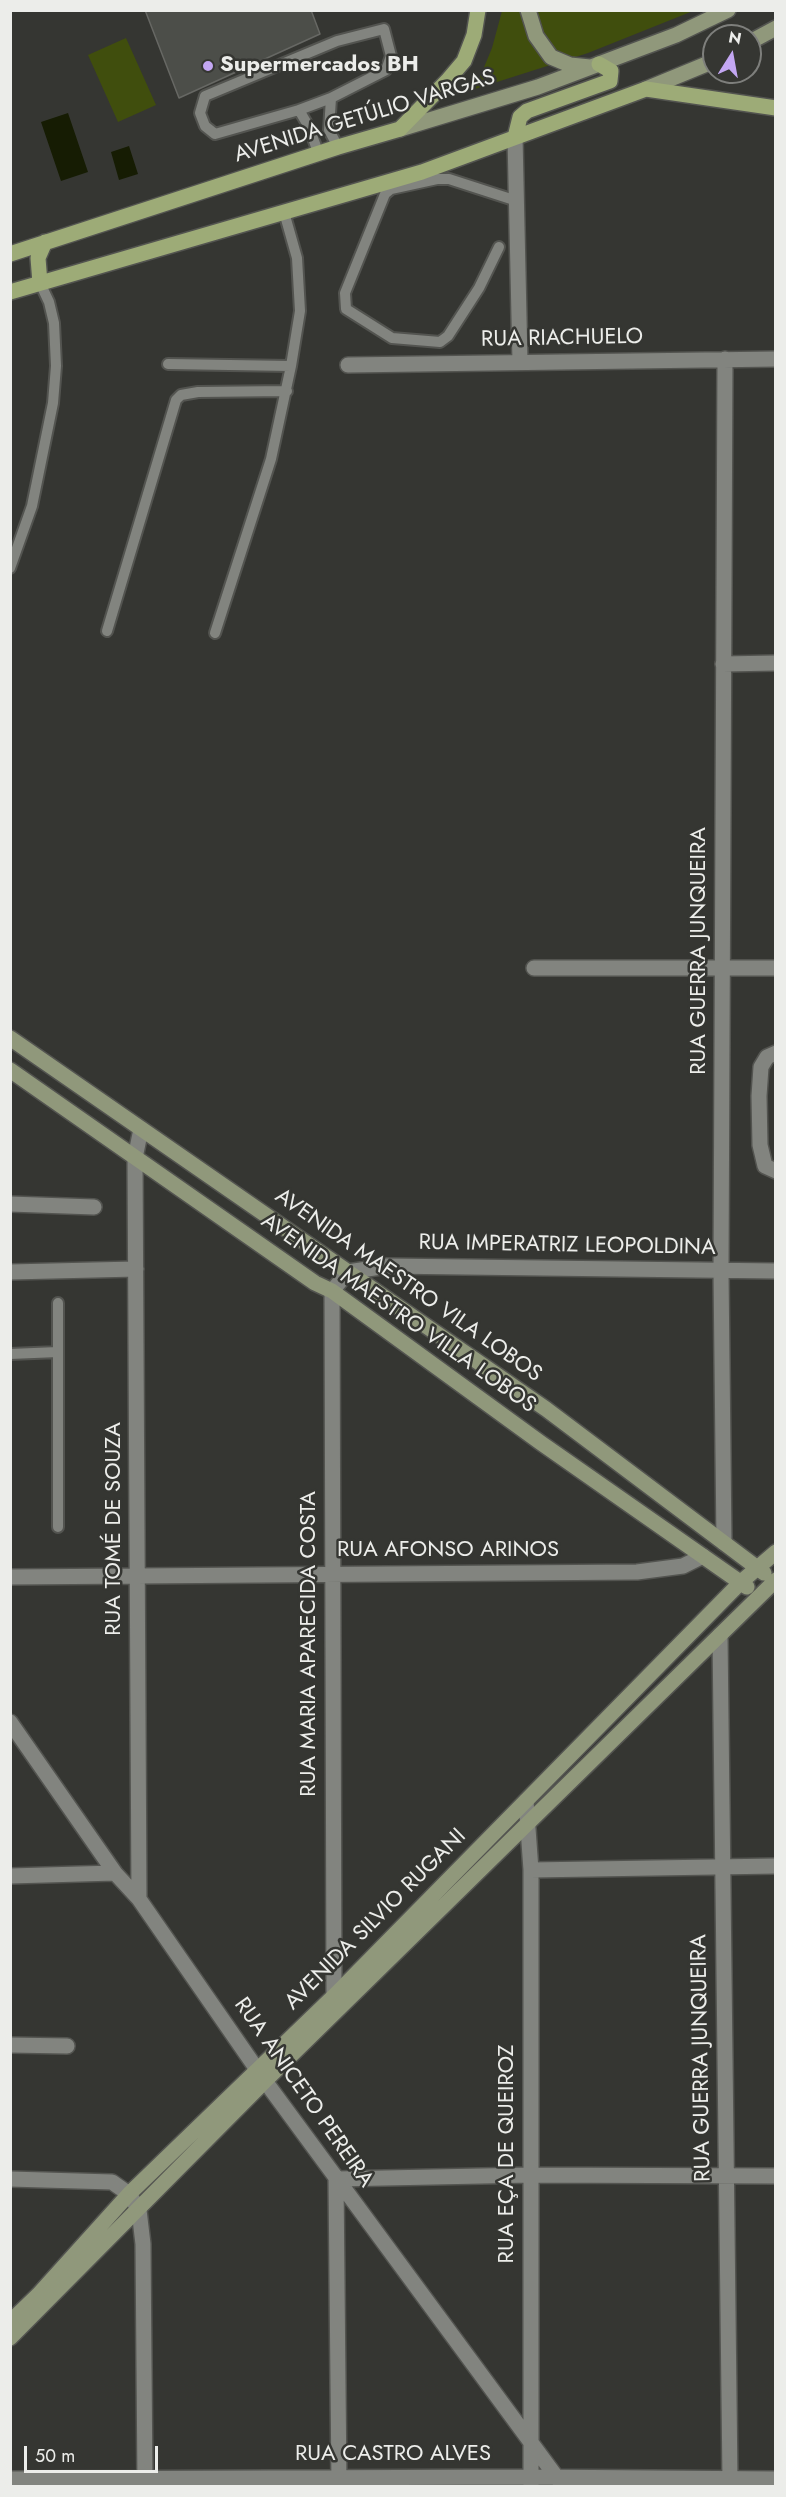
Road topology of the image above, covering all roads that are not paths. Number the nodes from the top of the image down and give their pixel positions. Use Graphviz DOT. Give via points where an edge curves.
graph roads {
  1 [pos="478,10"];
  2 [pos="528,10"];
  3 [pos="728,10"];
  4 [pos="776,28"];
  5 [pos="762,36"];
  6 [pos="596,66"];
  7 [pos="702,66"];
  8 [pos="646,89"];
  9 [pos="331,98"];
  10 [pos="776,108"];
  11 [pos="299,110"];
  12 [pos="400,129"];
  13 [pos="515,137"];
  14 [pos="338,147"];
  15 [pos="319,154"];
  16 [pos="517,201"];
  17 [pos="284,212"];
  18 [pos="45,242"];
  19 [pos="499,247"];
  20 [pos="10,254"];
  21 [pos="40,283"];
  22 [pos="10,292"];
  23 [pos="725,359"];
  24 [pos="776,359"];
  25 [pos="520,362"];
  26 [pos="168,364"];
  27 [pos="348,365"];
  28 [pos="291,366"];
  29 [pos="287,391"];
  30 [pos="10,568"];
  31 [pos="107,631"];
  32 [pos="215,633"];
  33 [pos="776,663"];
  34 [pos="723,664"];
  35 [pos="534,968"];
  36 [pos="776,968"];
  37 [pos="722,969"];
  38 [pos="10,1038"];
  39 [pos="776,1053"];
  40 [pos="10,1070"];
  41 [pos="141,1129"];
  42 [pos="135,1158"];
  43 [pos="776,1172"];
  44 [pos="10,1204"];
  45 [pos="94,1207"];
  46 [pos="136,1269"];
  47 [pos="776,1271"];
  48 [pos="10,1272"];
  49 [pos="348,1272"];
  50 [pos="721,1272"];
  51 [pos="332,1291"];
  52 [pos="58,1303"];
  53 [pos="58,1352"];
  54 [pos="10,1354"];
  55 [pos="58,1527"];
  56 [pos="724,1543"];
  57 [pos="776,1552"];
  58 [pos="704,1556"];
  59 [pos="758,1568"];
  60 [pos="332,1574"];
  61 [pos="138,1576"];
  62 [pos="10,1577"];
  63 [pos="741,1582"];
  64 [pos="775,1582"];
  65 [pos="758,1596"];
  66 [pos="720,1635"];
  67 [pos="10,1722"];
  68 [pos="526,1801"];
  69 [pos="528,1821"];
  70 [pos="776,1866"];
  71 [pos="723,1867"];
  72 [pos="531,1870"];
  73 [pos="115,1873"];
  74 [pos="10,1876"];
  75 [pos="139,1899"];
  76 [pos="337,2001"];
  77 [pos="10,2045"];
  78 [pos="67,2046"];
  79 [pos="261,2075"];
  80 [pos="530,2175"];
  81 [pos="726,2176"];
  82 [pos="776,2176"];
  83 [pos="10,2179"];
  84 [pos="336,2179"];
  85 [pos="129,2194"];
  86 [pos="139,2210"];
  87 [pos="10,2322"];
  88 [pos="10,2338"];
  89 [pos="532,2445"];
  90 [pos="10,2479"];
  91 [pos="776,2479"];
  92 [pos="730,2480"];
  93 [pos="145,2482"];
  94 [pos="339,2482"];
  95 [pos="530,2482"];
  96 [pos="560,2483"];
  1 -- 12 [label="main road" via="464,61"];
  2 -- 6 [label="street" via="536,36 551,57 570,64"];
  3 -- 6 [label="street, AVENIDA GETÚLIO VARGAS"];
  4 -- 5 [label="street"];
  6 -- 12 [label="street, AVENIDA GETÚLIO VARGAS"];
  6 -- 13 [label="main road" via="611,71 610,81 527,111 520,117"];
  7 -- 8 [label="street"];
  8 -- 10 [label="main road"];
  8 -- 13 [label="main road"];
  9 -- 11 [label="lane"];
  9 -- 11 [label="lane" via="386,70 390,56 384,29 337,41 205,96 200,112 205,126 215,134"];
  9 -- 14 [label="lane" via="329,130"];
  11 -- 15 [label="lane"];
  12 -- 14 [label="main road, AVENIDA GETÚLIO VARGAS"];
  13 -- 16 [label="street"];
  13 -- 17 [label="main road" via="422,172"];
  14 -- 15 [label="main road, AVENIDA GETÚLIO VARGAS"];
  15 -- 18 [label="main road, AVENIDA GETÚLIO VARGAS"];
  16 -- 19 [label="lane" via="449,179 391,189 385,194 345,293 346,309 392,338 440,342 479,288"];
  16 -- 25 [label="street"];
  17 -- 21 [label="main road"];
  17 -- 28 [label="lane" via="297,258 300,311"];
  18 -- 20 [label="main road, AVENIDA GETÚLIO VARGAS"];
  18 -- 21 [label="main road" via="38,258"];
  21 -- 22 [label="main road"];
  21 -- 30 [label="lane" via="50,302 54,323 53,403 32,506"];
  23 -- 24 [label="street, RUA RIACHUELO"];
  23 -- 25 [label="street, RUA RIACHUELO"];
  23 -- 34 [label="street, RUA GUERRA JUNQUEIRA"];
  25 -- 27 [label="street, RUA RIACHUELO"];
  26 -- 28 [label="lane"];
  28 -- 29 [label="lane"];
  29 -- 31 [label="lane" via="198,392 176,400"];
  29 -- 32 [label="lane" via="271,459"];
  33 -- 34 [label="street"];
  34 -- 37 [label="street, RUA GUERRA JUNQUEIRA"];
  35 -- 37 [label="street"];
  36 -- 37 [label="street"];
  37 -- 50 [label="street, RUA GUERRA JUNQUEIRA"];
  38 -- 41 [label="street, AVENIDA MAESTRO VILA LOBOS"];
  39 -- 43 [label="street" via="767,1057 761,1067 759,1096 760,1145 765,1166"];
  40 -- 42 [label="street, AVENIDA MAESTRO VILLA LOBOS"];
  41 -- 42 [label="street, RUA TOMÉ DE SOUZA"];
  41 -- 49 [label="street, AVENIDA MAESTRO VILA LOBOS"];
  42 -- 46 [label="street, RUA TOMÉ DE SOUZA"];
  42 -- 51 [label="street, AVENIDA MAESTRO VILLA LOBOS"];
  44 -- 45 [label="street"];
  46 -- 48 [label="street"];
  46 -- 61 [label="street, RUA TOMÉ DE SOUZA"];
  47 -- 50 [label="street, RUA IMPERATRIZ LEOPOLDINA"];
  49 -- 50 [label="street, RUA IMPERATRIZ LEOPOLDINA" via="387,1266"];
  49 -- 51 [label="street"];
  49 -- 56 [label="street, AVENIDA MAESTRO VILA LOBOS" via="546,1409"];
  50 -- 56 [label="street, RUA GUERRA JUNQUEIRA"];
  51 -- 58 [label="street, AVENIDA MAESTRO VILLA LOBOS"];
  51 -- 60 [label="street, RUA MARIA APARECIDA COSTA"];
  52 -- 53 [label="lane"];
  53 -- 54 [label="lane"];
  53 -- 55 [label="lane"];
  56 -- 59 [label="street, AVENIDA MAESTRO VILA LOBOS"];
  57 -- 59 [label="street, AVENIDA SILVIO RUGANI"];
  58 -- 60 [label="street, RUA AFONSO ARINOS" via="683,1566 637,1572"];
  58 -- 63 [label="street, AVENIDA MAESTRO VILLA LOBOS"];
  59 -- 63 [label="street, AVENIDA SILVIO RUGANI"];
  59 -- 64 [label="street, AVENIDA MAESTRO VILA LOBOS"];
  60 -- 61 [label="street, RUA AFONSO ARINOS"];
  60 -- 76 [label="street, RUA MARIA APARECIDA COSTA"];
  61 -- 62 [label="street, RUA AFONSO ARINOS"];
  61 -- 75 [label="street, RUA TOMÉ DE SOUZA"];
  63 -- 65 [label="street, AVENIDA MAESTRO VILLA LOBOS"];
  63 -- 68 [label="street, AVENIDA SILVIO RUGANI"];
  64 -- 65 [label="street, AVENIDA SILVIO RUGANI"];
  65 -- 66 [label="street, AVENIDA SILVIO RUGANI"];
  66 -- 69 [label="street, AVENIDA SILVIO RUGANI"];
  66 -- 71 [label="street, RUA GUERRA JUNQUEIRA"];
  67 -- 73 [label="street, RUA ANICETO PEREIRA"];
  68 -- 69 [label="street, RUA EÇA DE QUEIROZ"];
  68 -- 76 [label="street, AVENIDA SILVIO RUGANI"];
  69 -- 72 [label="street, RUA EÇA DE QUEIROZ"];
  69 -- 76 [label="street, AVENIDA SILVIO RUGANI"];
  70 -- 71 [label="street"];
  71 -- 72 [label="street"];
  71 -- 81 [label="street, RUA GUERRA JUNQUEIRA"];
  72 -- 80 [label="street, RUA EÇA DE QUEIROZ"];
  73 -- 74 [label="street"];
  73 -- 75 [label="street, RUA ANICETO PEREIRA"];
  75 -- 79 [label="street, RUA ANICETO PEREIRA"];
  76 -- 79 [label="street, AVENIDA SILVIO RUGANI"];
  77 -- 78 [label="street"];
  79 -- 84 [label="street, RUA ANICETO PEREIRA"];
  79 -- 85 [label="street, AVENIDA SILVIO RUGANI"];
  79 -- 86 [label="street, AVENIDA SILVIO RUGANI"];
  80 -- 81 [label="street"];
  80 -- 84 [label="street"];
  80 -- 89 [label="street, RUA EÇA DE QUEIROZ"];
  81 -- 82 [label="street"];
  81 -- 92 [label="street, RUA GUERRA JUNQUEIRA"];
  83 -- 85 [label="street" via="99,2180 112,2182"];
  84 -- 89 [label="street, RUA ANICETO PEREIRA"];
  84 -- 94 [label="street"];
  85 -- 86 [label="street"];
  85 -- 87 [label="street, AVENIDA SILVIO RUGANI"];
  86 -- 88 [label="street, AVENIDA SILVIO RUGANI"];
  86 -- 93 [label="street" via="143,2244"];
  89 -- 95 [label="street, RUA EÇA DE QUEIROZ"];
  89 -- 96 [label="street, RUA ANICETO PEREIRA"];
  90 -- 93 [label="street, RUA CASTRO ALVES"];
  91 -- 92 [label="street, RUA CASTRO ALVES"];
  92 -- 96 [label="street, RUA CASTRO ALVES"];
  93 -- 94 [label="street, RUA CASTRO ALVES"];
  94 -- 95 [label="street, RUA CASTRO ALVES"];
  95 -- 96 [label="street, RUA CASTRO ALVES"];
}
